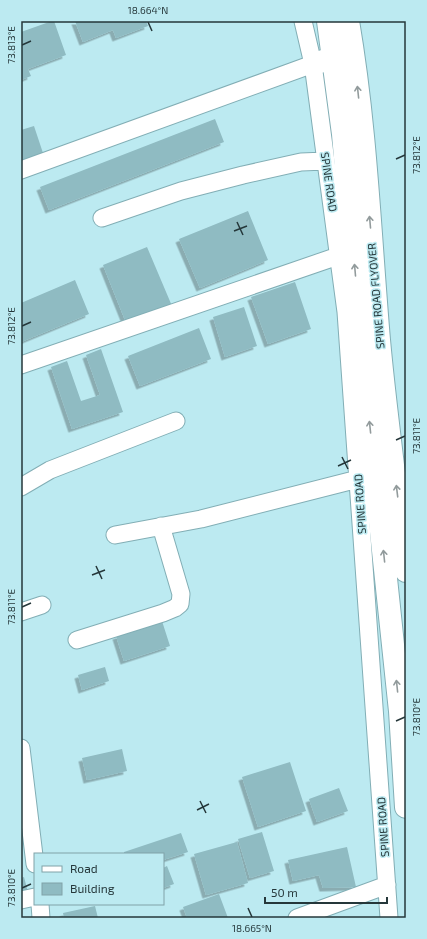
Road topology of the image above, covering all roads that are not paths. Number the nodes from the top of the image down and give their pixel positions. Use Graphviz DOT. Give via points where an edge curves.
graph roads {
  1 [pos="303,21"];
  2 [pos="328,21"];
  3 [pos="348,21"];
  4 [pos="334,58"];
  5 [pos="313,64"];
  6 [pos="326,161"];
  7 [pos="21,170"];
  8 [pos="102,218"];
  9 [pos="338,256"];
  10 [pos="21,365"];
  11 [pos="176,421"];
  12 [pos="358,480"];
  13 [pos="21,487"];
  14 [pos="161,526"];
  15 [pos="115,535"];
  16 [pos="406,571"];
  17 [pos="42,605"];
  18 [pos="21,612"];
  19 [pos="77,640"];
  20 [pos="21,748"];
  21 [pos="405,777"];
  22 [pos="24,793"];
  23 [pos="406,807"];
  24 [pos="34,858"];
  25 [pos="387,885"];
  26 [pos="34,897"];
  27 [pos="21,900"];
  28 [pos="40,905"];
  29 [pos="41,918"];
  30 [pos="297,918"];
  31 [pos="389,918"];
  1 -- 5 [label="street, SPINE ROAD"];
  2 -- 4 [label="main road, SPINE ROAD"];
  16 -- 3 [label="main road, SPINE ROAD FLYOVER, one-way" via="379,342 363,134"];
  4 -- 5 [label="main road"];
  21 -- 4 [label="main road, SPINE ROAD, one-way"];
  5 -- 6 [label="street, SPINE ROAD"];
  5 -- 7 [label="street"];
  6 -- 8 [label="street" via="301,162 243,175 181,191"];
  6 -- 9 [label="street, SPINE ROAD"];
  9 -- 10 [label="street"];
  9 -- 12 [label="street, SPINE ROAD" via="346,312"];
  11 -- 13 [label="street" via="50,470"];
  12 -- 14 [label="street" via="201,519"];
  12 -- 25 [label="street, SPINE ROAD"];
  14 -- 15 [label="street"];
  14 -- 19 [label="street" via="181,594 180,604 163,613"];
  17 -- 18 [label="street"];
  20 -- 22 [label="street"];
  21 -- 23 [label="main road, SPINE ROAD"];
  22 -- 24 [label="street"];
  25 -- 30 [label="street"];
  25 -- 31 [label="street, SPINE ROAD"];
  26 -- 27 [label="street"];
  28 -- 29 [label="street"];
}
